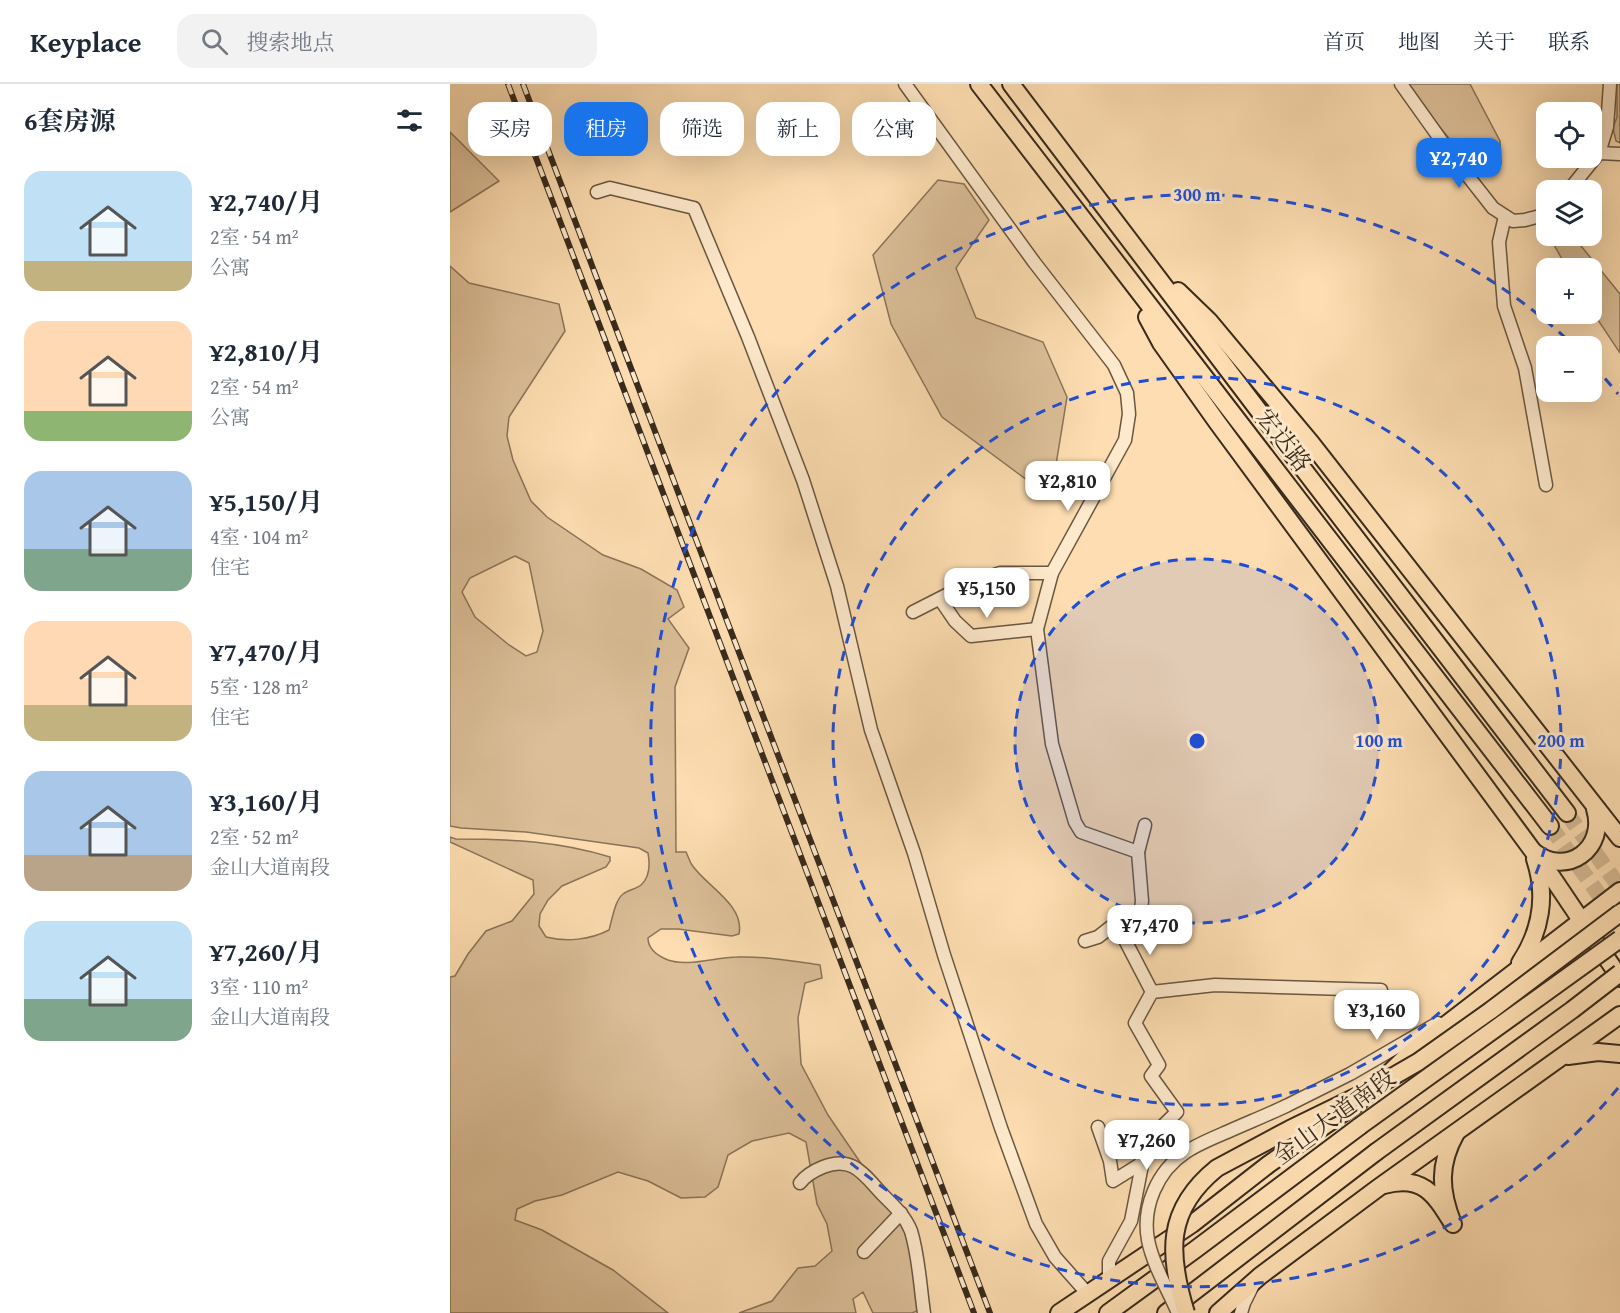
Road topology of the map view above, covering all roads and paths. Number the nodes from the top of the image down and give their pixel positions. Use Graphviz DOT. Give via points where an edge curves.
graph roads {
  1 [pos="905,84"];
  2 [pos="979,84"];
  3 [pos="1011,84"];
  4 [pos="1401,84"];
  5 [pos="1610,84"];
  6 [pos="1602,143"];
  7 [pos="1602,153"];
  8 [pos="1620,154"];
  9 [pos="1587,168"];
  10 [pos="1577,180"];
  11 [pos="597,192"];
  12 [pos="1505,216"];
  13 [pos="1536,217"];
  14 [pos="1143,258"];
  15 [pos="1122,272"];
  16 [pos="1546,485"];
  17 [pos="1052,573"];
  18 [pos="940,599"];
  19 [pos="913,612"];
  20 [pos="1037,629"];
  21 [pos="1592,803"];
  22 [pos="1567,813"];
  23 [pos="1620,818"];
  24 [pos="1145,825"];
  25 [pos="1550,826"];
  26 [pos="1620,838"];
  27 [pos="1529,846"];
  28 [pos="1138,852"];
  29 [pos="1620,891"];
  30 [pos="1620,914"];
  31 [pos="1581,920"];
  32 [pos="1125,926"];
  33 [pos="1620,939"];
  34 [pos="1085,941"];
  35 [pos="1512,973"];
  36 [pos="1620,973"];
  37 [pos="1620,978"];
  38 [pos="1381,990"];
  39 [pos="1152,992"];
  40 [pos="1480,997"];
  41 [pos="1620,1015"];
  42 [pos="1620,1054"];
  43 [pos="1558,1059"];
  44 [pos="1098,1127"];
  45 [pos="1458,1130"];
  46 [pos="1142,1163"];
  47 [pos="800,1183"];
  48 [pos="1378,1188"];
  49 [pos="901,1213"];
  50 [pos="864,1252"];
  51 [pos="1260,1276"];
  52 [pos="1109,1278"];
  53 [pos="1087,1293"];
  54 [pos="924,1313"];
  55 [pos="1059,1313"];
  56 [pos="1108,1313"];
  57 [pos="1166,1313"];
  58 [pos="1178,1313"];
  59 [pos="1186,1313"];
  60 [pos="1218,1313"];
  61 [pos="1241,1313"];
  1 -- 17 [label="street" via="1114,365 1127,393 1125,440"];
  2 -- 15 [label="main road, 宏达路"];
  3 -- 14 [label="main road, 宏达路"];
  4 -- 12 [label="street" via="1493,208"];
  5 -- 6 [label="street"];
  7 -- 8 [label="street"];
  9 -- 10 [label="street"];
  11 -- 53 [label="street" via="610,188 694,208 803,480 837,586 872,730 1035,1224 1055,1257"];
  12 -- 13 [label="street" via="1512,221"];
  12 -- 16 [label="street" via="1499,242 1504,306 1525,368"];
  14 -- 21 [label="main road" via="1209,321 1311,443"];
  14 -- 22 [label="main road, 宏达路"];
  15 -- 25 [label="main road, 宏达路"];
  15 -- 27 [label="main road" via="1161,343 1217,422"];
  17 -- 18 [label="street" via="1000,573"];
  17 -- 20 [label="street"];
  18 -- 19 [label="street"];
  18 -- 20 [label="street" via="971,636"];
  20 -- 28 [label="street" via="1052,744 1075,822 1081,832"];
  21 -- 23 [label="main road"];
  21 -- 26 [label="main road"];
  21 -- 27 [label="main road" via="1598,818 1597,834 1583,854 1568,861 1552,861"];
  24 -- 28 [label="street"];
  27 -- 31 [label="main road"];
  27 -- 35 [label="main road" via="1542,892 1540,917 1533,942"];
  28 -- 32 [label="street" via="1142,901 1139,926"];
  29 -- 31 [label="main road"];
  30 -- 59 [label="main road, bridge" via="1418,1062 1207,1176 1189,1197 1175,1233 1174,1259"];
  31 -- 35 [label="main road"];
  31 -- 37 [label="main road"];
  32 -- 34 [label="street" via="1112,926"];
  32 -- 39 [label="street" via="1125,939"];
  33 -- 56 [label="main road, 金山大道南段, bridge"];
  35 -- 40 [label="main road"];
  36 -- 57 [label="main road, bridge"];
  38 -- 39 [label="street" via="1215,985"];
  39 -- 46 [label="street" via="1135,1023 1159,1065 1151,1076 1177,1112 1141,1147"];
  40 -- 52 [label="main road" via="1413,1050 1359,1102 1269,1164 1192,1224"];
  40 -- 58 [label="street, bridge" via="1350,1074 1186,1151 1168,1167 1155,1187 1147,1220 1149,1242"];
  41 -- 43 [label="main road"];
  42 -- 43 [label="main road" via="1585,1053"];
  43 -- 45 [label="main road"];
  44 -- 46 [label="street" via="1113,1181"];
  45 -- 48 [label="main road"];
  45 -- 48 [label="main road" via="1447,1153 1442,1179 1445,1204 1453,1224 1437,1198 1425,1188 1394,1182"];
  46 -- 52 [label="street" via="1131,1221 1108,1261"];
  47 -- 49 [label="street" via="830,1164 849,1164 859,1169"];
  48 -- 51 [label="main road"];
  49 -- 50 [label="street"];
  49 -- 54 [label="street" via="915,1250"];
  51 -- 60 [label="main road"];
  51 -- 61 [label="street"];
  52 -- 53 [label="main road"];
  53 -- 55 [label="main road"];
}
